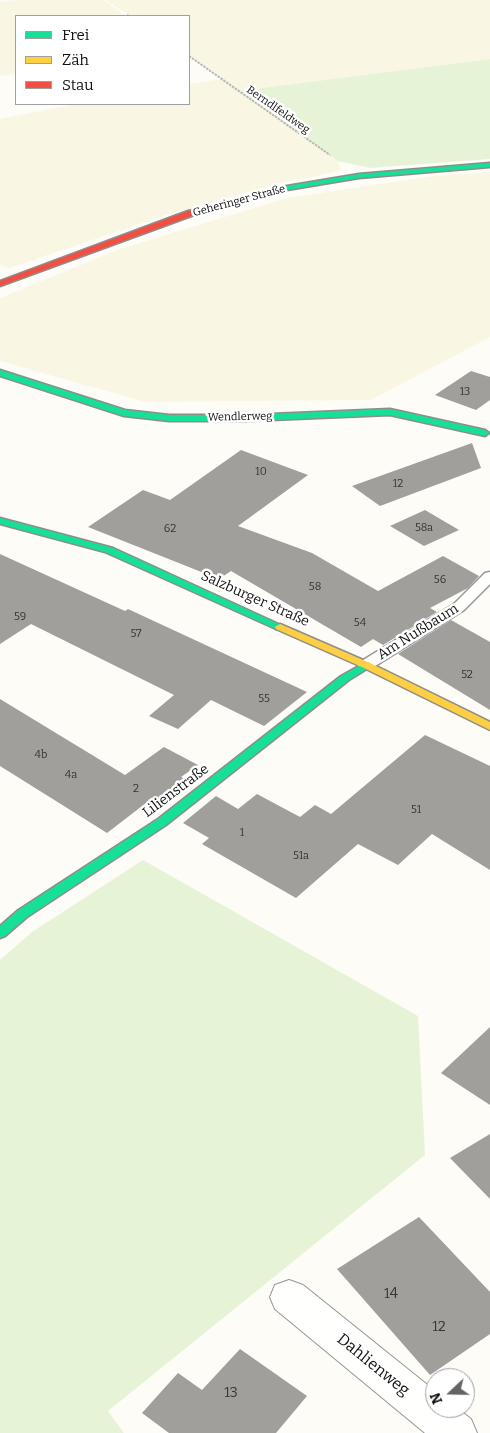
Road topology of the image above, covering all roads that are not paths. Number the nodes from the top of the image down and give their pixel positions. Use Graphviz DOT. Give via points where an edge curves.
graph roads {
  1 [pos="490,165"];
  2 [pos="0,284"];
  3 [pos="0,373"];
  4 [pos="485,433"];
  5 [pos="0,521"];
  6 [pos="490,576"];
  7 [pos="366,665"];
  8 [pos="490,726"];
  9 [pos="0,933"];
  10 [pos="289,1297"];
  11 [pos="456,1433"];
  1 -- 2 [label="street, Geheringer Straße" via="359,176 287,188 191,213"];
  3 -- 4 [label="street, Wendlerweg" via="124,413 169,418 247,418 390,412"];
  5 -- 7 [label="street, Salzburger Straße" via="110,550"];
  6 -- 7 [label="lane, Am Nußbaum" via="459,607"];
  7 -- 8 [label="street, Salzburger Straße"];
  7 -- 9 [label="street, Lilienstraße" via="345,678 162,822 22,914"];
  10 -- 11 [label="street, Dahlienweg"];
}
